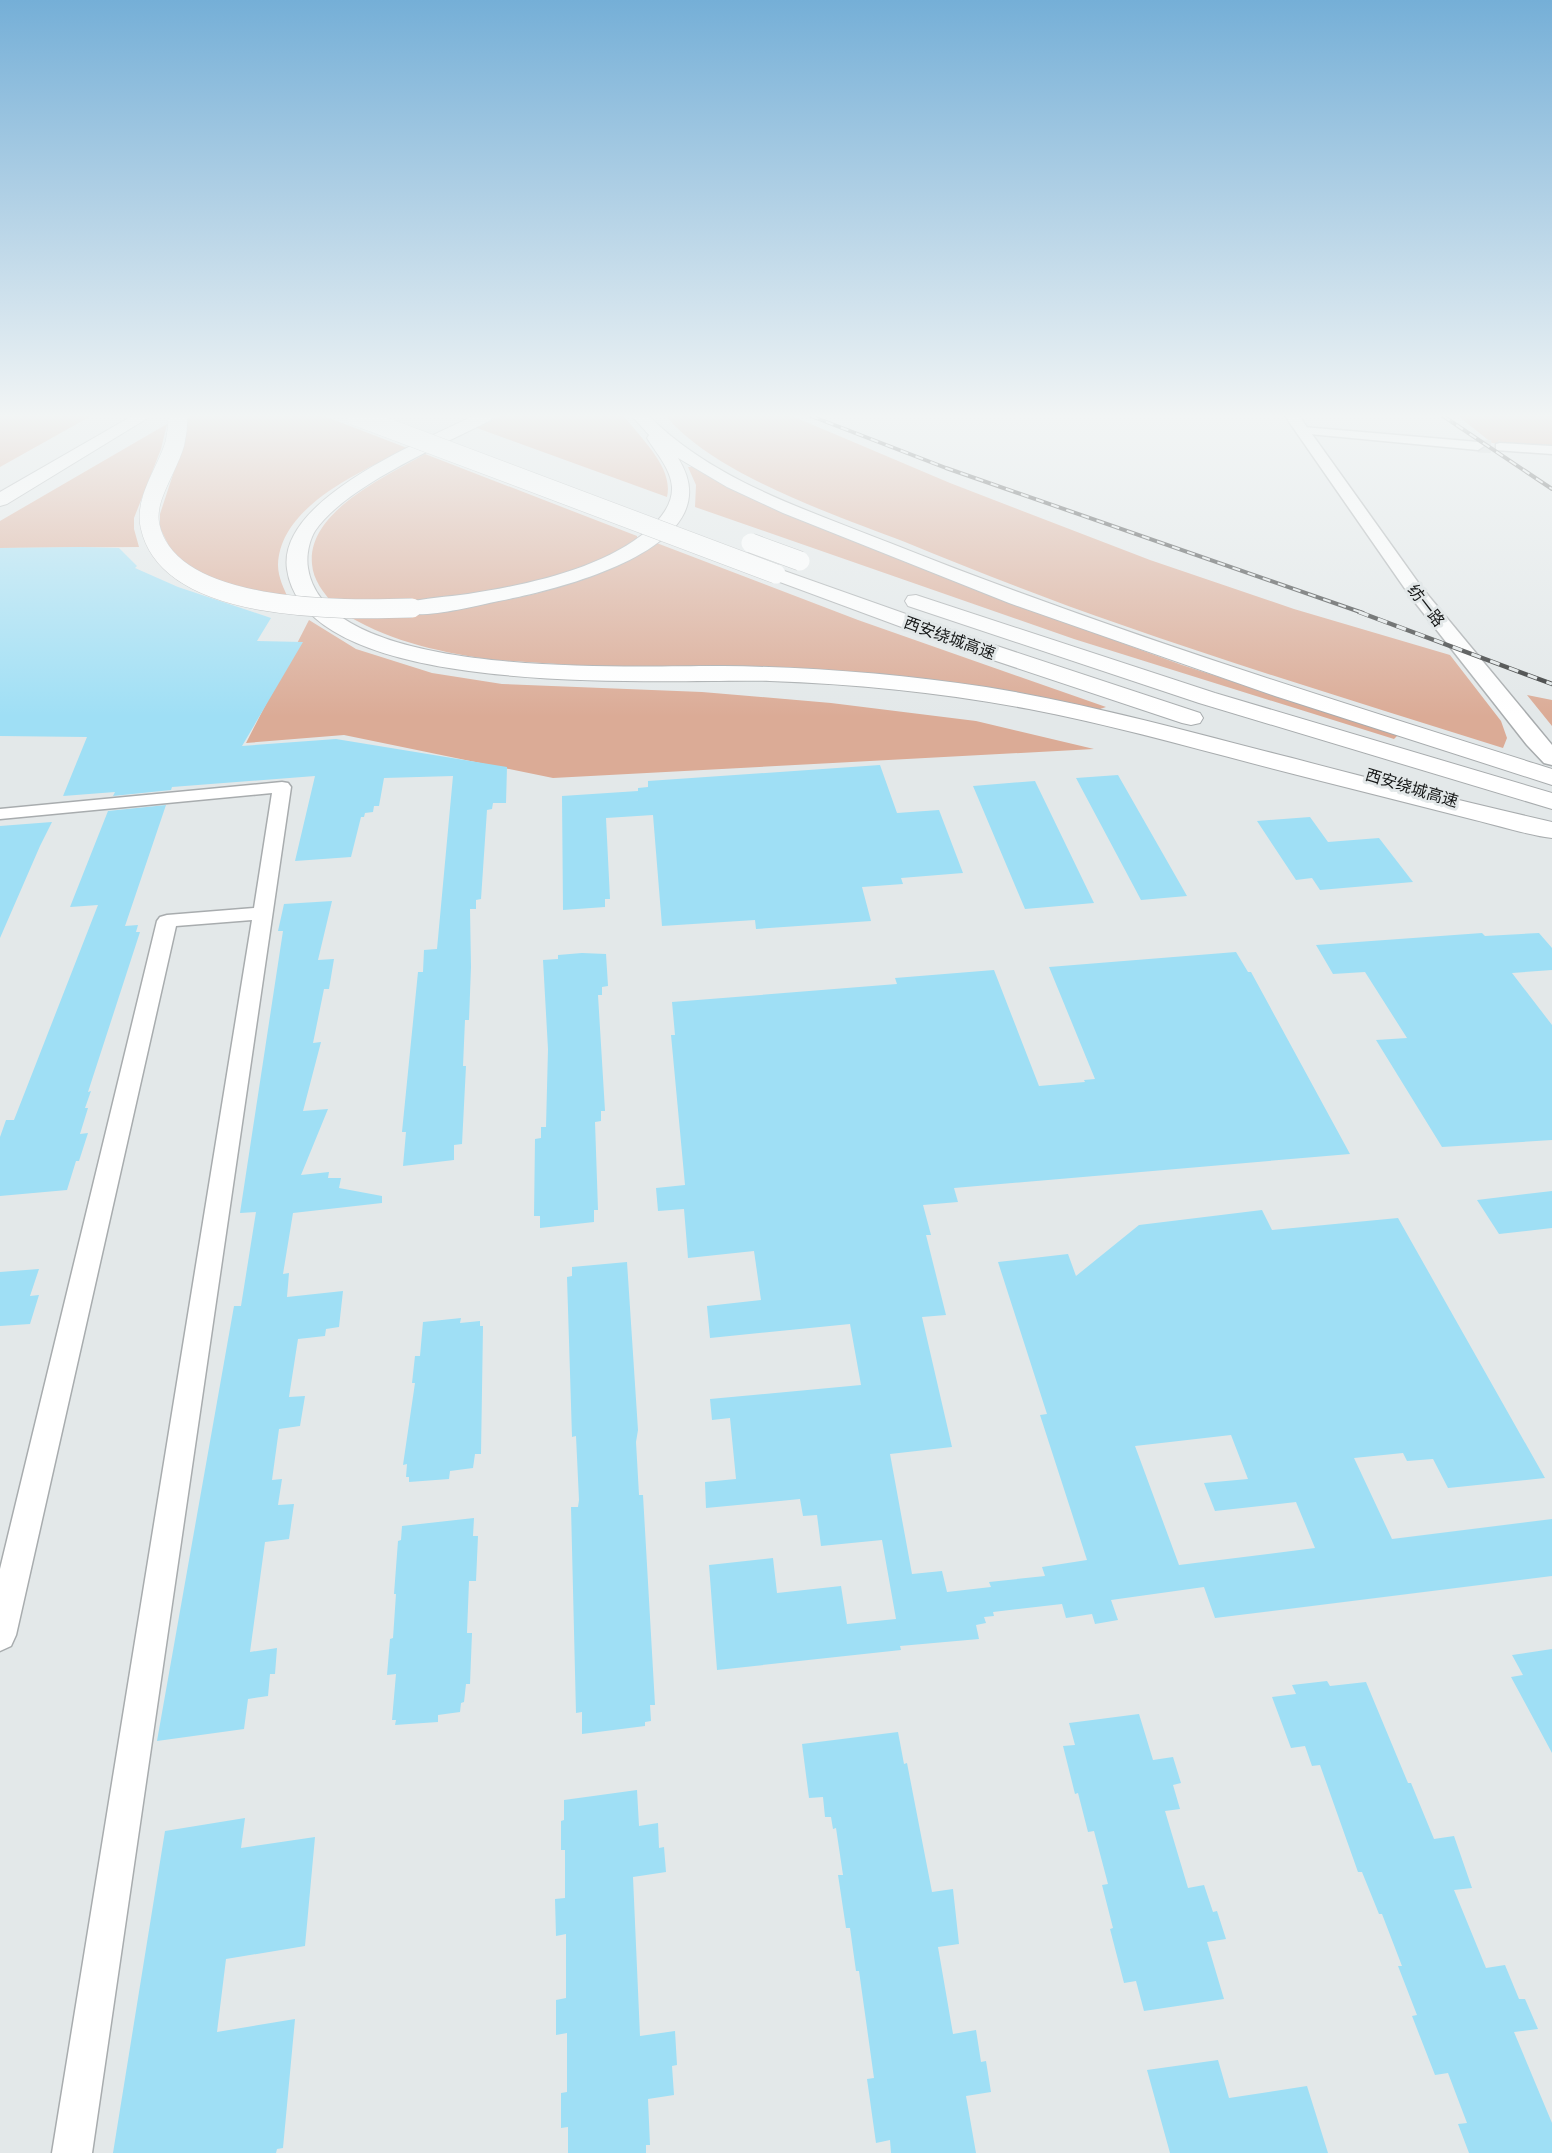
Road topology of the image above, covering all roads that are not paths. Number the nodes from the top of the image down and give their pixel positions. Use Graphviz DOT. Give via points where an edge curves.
graph roads {
  1 [pos="150,516"];
  2 [pos="317,516"];
  3 [pos="623,516"];
  4 [pos="672,516"];
  5 [pos="681,516"];
  6 [pos="810,516"];
  7 [pos="1363,516"];
  8 [pos="688,519"];
  9 [pos="733,536"];
  10 [pos="1549,770"];
  11 [pos="1552,801"];
  12 [pos="0,814"];
  13 [pos="1551,831"];
  14 [pos="262,913"];
  15 [pos="0,1635"];
  16 [pos="72,2153"];
  1 -- 4 [label="main road, bridge" via="158,551 174,566 206,584 274,603 342,609 412,608 486,599 552,584 605,564 650,538"];
  2 -- 13 [label="main road" via="307,528 297,559 308,596 339,624 390,647 436,659 541,670 812,677 1003,697 1156,730"];
  3 -- 13 [label="main road, 西安绕城高速, bridge" via="988,651"];
  5 -- 8 [label="main road"];
  6 -- 10 [label="main road" via="1161,650"];
  7 -- 10 [label="street, 纺一路" via="1416,592 1535,740"];
  9 -- 11 [label="main road, 西安绕城高速, bridge" via="1207,698"];
  12 -- 14 [label="street" via="282,787"];
  14 -- 15 [label="street" via="167,921"];
  14 -- 16 [label="street"];
}
